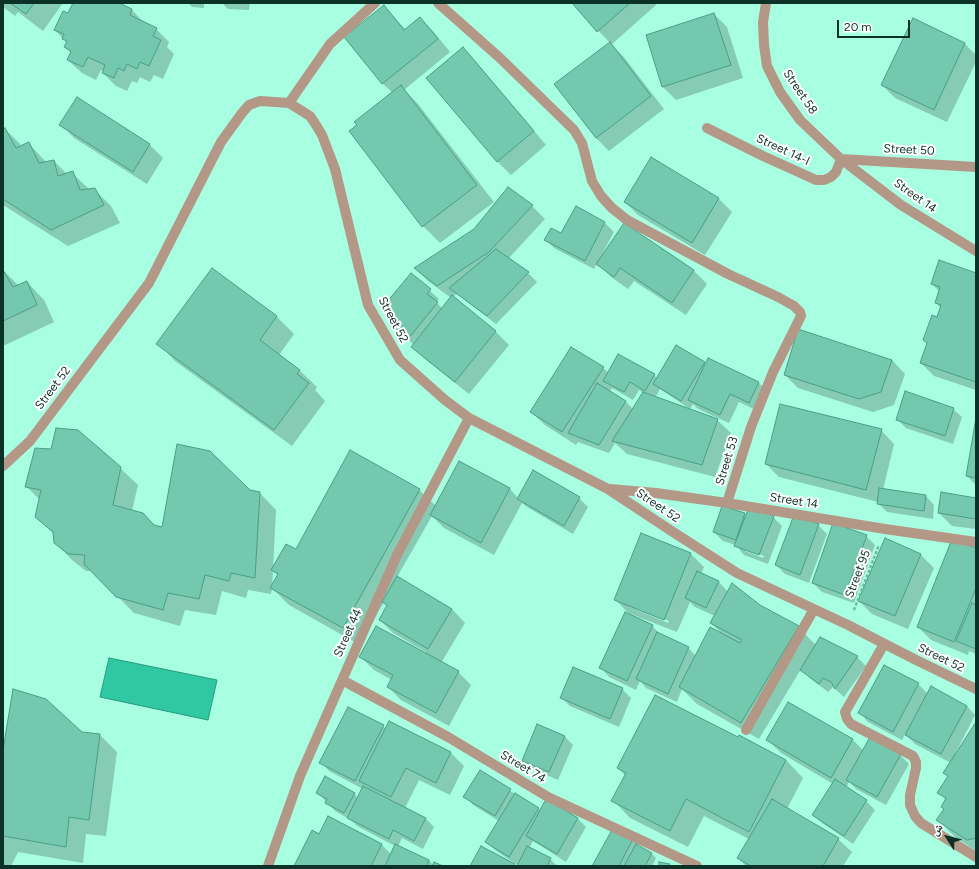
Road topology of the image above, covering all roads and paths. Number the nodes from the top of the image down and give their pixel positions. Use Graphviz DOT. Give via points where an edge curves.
graph roads {
  1 [pos="375,3"];
  2 [pos="438,3"];
  3 [pos="766,3"];
  4 [pos="289,103"];
  5 [pos="707,128"];
  6 [pos="841,159"];
  7 [pos="976,167"];
  8 [pos="976,251"];
  9 [pos="468,418"];
  10 [pos="3,466"];
  11 [pos="608,489"];
  12 [pos="728,503"];
  13 [pos="885,529"];
  14 [pos="976,542"];
  15 [pos="814,609"];
  16 [pos="848,625"];
  17 [pos="884,644"];
  18 [pos="342,680"];
  19 [pos="976,689"];
  20 [pos="746,730"];
  21 [pos="976,857"];
  22 [pos="268,866"];
  23 [pos="697,866"];
  1 -- 4 [label="street" via="330,44"];
  2 -- 12 [label="street, Street 53" via="500,58 574,130 582,143 592,181 612,208 627,220 728,274 778,296 798,309 801,316 773,372 751,427"];
  3 -- 6 [label="street, Street 58" via="763,22 767,66 780,92 800,120"];
  4 -- 9 [label="street, Street 52" via="310,116 322,135 335,169 368,305 400,360"];
  4 -- 10 [label="street, Street 52" via="260,101 249,105 242,113 221,142 150,284 30,441"];
  5 -- 6 [label="street, Street 14-I" via="816,180 824,180 836,172"];
  6 -- 7 [label="street, Street 50"];
  6 -- 8 [label="street, Street 14" via="902,205"];
  9 -- 11 [label="street, Street 52"];
  9 -- 18 [label="street, Street 44" via="397,555"];
  11 -- 12 [label="street, Street 14"];
  11 -- 15 [label="street, Street 52" via="737,573"];
  12 -- 13 [label="street, Street 14"];
  13 -- 14 [label="street, Street 14"];
  13 -- 16 [label="path, Street 95"];
  15 -- 16 [label="street, Street 52"];
  15 -- 20 [label="street"];
  16 -- 17 [label="street, Street 52"];
  17 -- 19 [label="street, Street 52"];
  17 -- 21 [label="street" via="848,707 847,719 851,724 913,756 916,768 910,805 914,816"];
  18 -- 22 [label="street, Street 44" via="300,776"];
  18 -- 23 [label="street, Street 74" via="448,737 548,797"];
}
